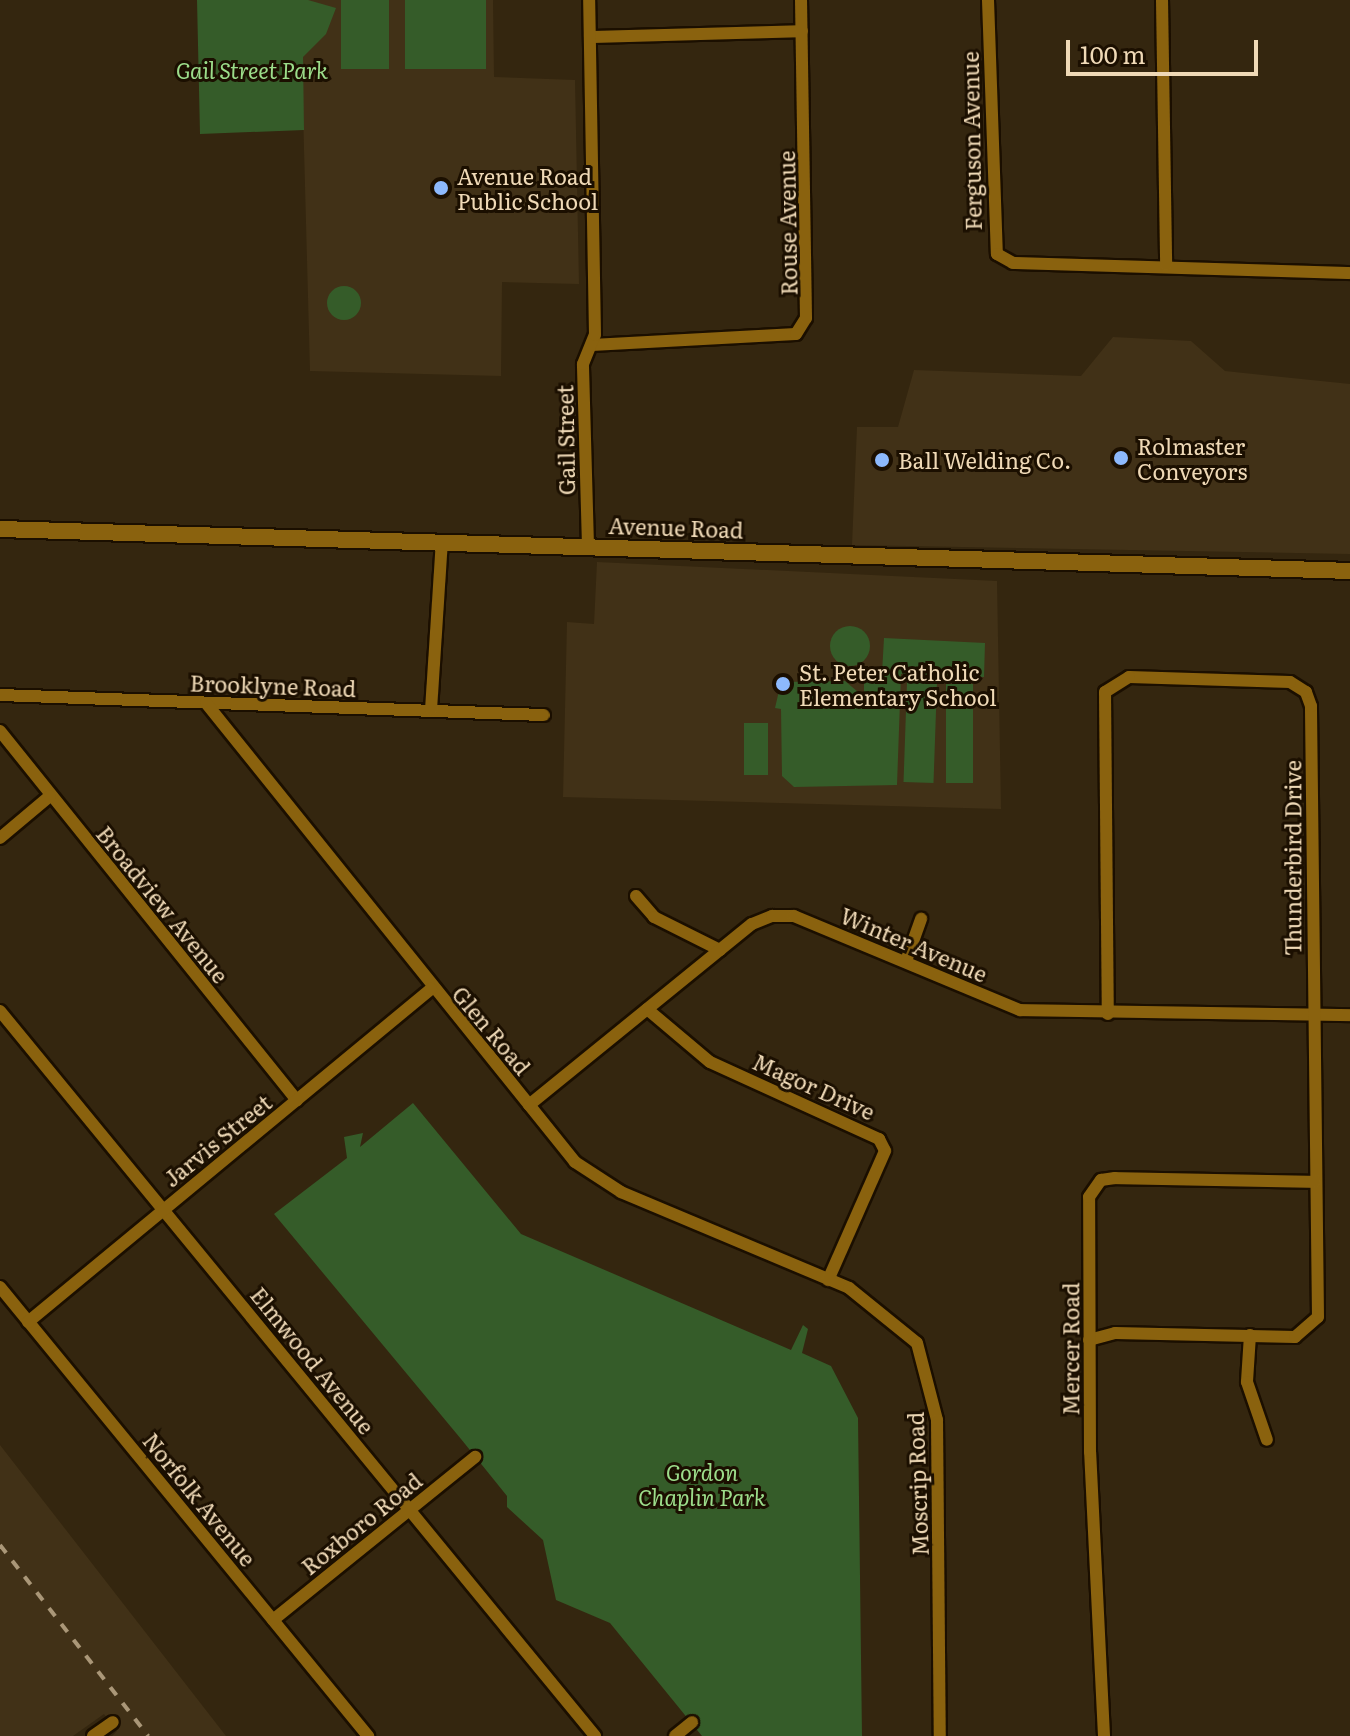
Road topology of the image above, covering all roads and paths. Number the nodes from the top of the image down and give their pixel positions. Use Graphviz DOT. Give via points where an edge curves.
graph roads {
  1 [pos="589,0"];
  2 [pos="801,0"];
  3 [pos="988,0"];
  4 [pos="1162,0"];
  5 [pos="802,31"];
  6 [pos="590,37"];
  7 [pos="1166,265"];
  8 [pos="1350,273"];
  9 [pos="592,345"];
  10 [pos="0,529"];
  11 [pos="442,541"];
  12 [pos="588,546"];
  13 [pos="1350,571"];
  14 [pos="0,695"];
  15 [pos="206,703"];
  16 [pos="431,710"];
  17 [pos="544,715"];
  18 [pos="0,731"];
  19 [pos="50,796"];
  20 [pos="0,838"];
  21 [pos="636,896"];
  22 [pos="921,919"];
  23 [pos="720,950"];
  24 [pos="906,961"];
  25 [pos="431,989"];
  26 [pos="647,1009"];
  27 [pos="0,1011"];
  28 [pos="1108,1014"];
  29 [pos="1350,1015"];
  30 [pos="1313,1016"];
  31 [pos="297,1101"];
  32 [pos="529,1105"];
  33 [pos="1315,1182"];
  34 [pos="163,1210"];
  35 [pos="828,1280"];
  36 [pos="0,1287"];
  37 [pos="28,1322"];
  38 [pos="1250,1335"];
  39 [pos="1089,1340"];
  40 [pos="1267,1440"];
  41 [pos="475,1457"];
  42 [pos="409,1509"];
  43 [pos="273,1620"];
  44 [pos="113,1722"];
  45 [pos="692,1722"];
  46 [pos="93,1736"];
  47 [pos="368,1736"];
  48 [pos="595,1736"];
  49 [pos="675,1736"];
  50 [pos="940,1736"];
  51 [pos="1104,1736"];
  1 -- 6 [label="street, Gail Street"];
  2 -- 5 [label="street, Rouse Avenue"];
  3 -- 7 [label="street, Ferguson Avenue" via="997,254 1013,263"];
  4 -- 7 [label="street"];
  5 -- 6 [label="street"];
  5 -- 9 [label="street, Rouse Avenue" via="811,300 796,334"];
  6 -- 9 [label="street, Gail Street"];
  7 -- 8 [label="street, Ferguson Avenue"];
  9 -- 12 [label="street, Gail Street" via="583,364"];
  10 -- 11 [label="street, Avenue Road"];
  11 -- 12 [label="street, Avenue Road"];
  11 -- 16 [label="street"];
  12 -- 13 [label="street, Avenue Road"];
  14 -- 15 [label="street, Brooklyne Road"];
  15 -- 16 [label="street, Brooklyne Road"];
  15 -- 25 [label="street, Glen Road"];
  16 -- 17 [label="street, Brooklyne Road"];
  18 -- 19 [label="street, Broadview Avenue"];
  19 -- 20 [label="street"];
  19 -- 31 [label="street, Broadview Avenue"];
  21 -- 23 [label="street" via="654,917"];
  22 -- 24 [label="street"];
  23 -- 24 [label="street, Winter Avenue" via="752,924 794,916"];
  23 -- 26 [label="street, Winter Avenue"];
  24 -- 28 [label="street, Winter Avenue" via="1020,1010"];
  25 -- 31 [label="street, Jarvis Street"];
  25 -- 32 [label="street, Glen Road"];
  26 -- 32 [label="street, Winter Avenue"];
  26 -- 35 [label="street, Magor Drive" via="710,1062 879,1139 885,1151"];
  27 -- 34 [label="street, Elmwood Avenue"];
  28 -- 30 [label="street, Winter Avenue"];
  28 -- 30 [label="street, Thunderbird Drive" via="1105,692 1129,677 1290,682 1306,692"];
  29 -- 30 [label="street, Winter Avenue"];
  30 -- 33 [label="street, Thunderbird Drive"];
  31 -- 34 [label="street, Jarvis Street"];
  32 -- 35 [label="street, Glen Road" via="594,1177"];
  33 -- 38 [label="street, Thunderbird Drive" via="1315,1325 1295,1337"];
  33 -- 39 [label="street, Mercer Road" via="1101,1180 1089,1197"];
  34 -- 37 [label="street, Jarvis Street"];
  34 -- 42 [label="street, Elmwood Avenue"];
  35 -- 50 [label="street, Moscrip Road" via="882,1308 917,1343 929,1373 937,1420"];
  36 -- 37 [label="street, Norfolk Avenue"];
  37 -- 43 [label="street, Norfolk Avenue"];
  38 -- 39 [label="street, Thunderbird Drive" via="1115,1333"];
  38 -- 40 [label="street" via="1247,1382"];
  39 -- 51 [label="street, Mercer Road"];
  41 -- 42 [label="street, Roxboro Road"];
  42 -- 43 [label="street, Roxboro Road"];
  42 -- 48 [label="street, Elmwood Avenue"];
  43 -- 47 [label="street, Norfolk Avenue"];
  44 -- 46 [label="street"];
  45 -- 49 [label="street"];
}
